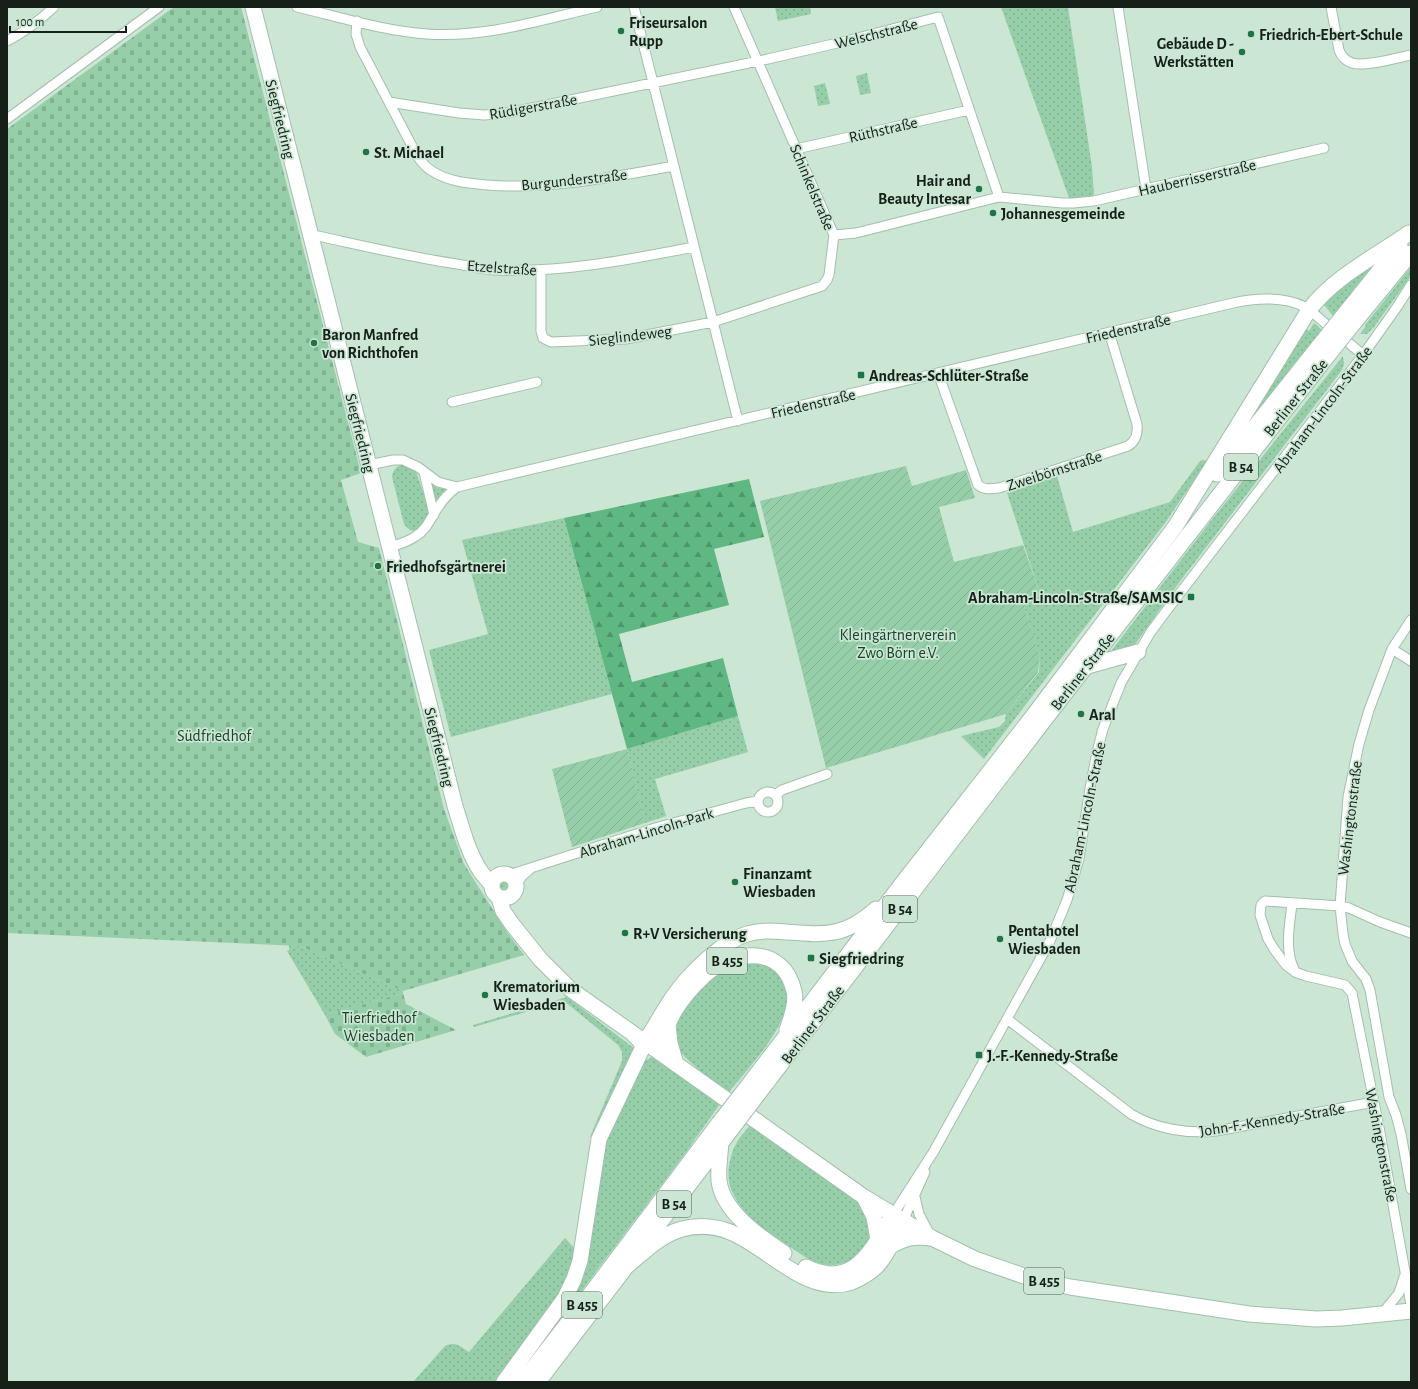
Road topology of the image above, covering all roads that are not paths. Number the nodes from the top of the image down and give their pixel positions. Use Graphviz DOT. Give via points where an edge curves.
graph roads {
  1 [pos="54,7"];
  2 [pos="159,7"];
  3 [pos="253,7"];
  4 [pos="297,7"];
  5 [pos="597,7"];
  6 [pos="634,7"];
  7 [pos="734,7"];
  8 [pos="1118,7"];
  9 [pos="1331,7"];
  10 [pos="357,21"];
  11 [pos="7,41"];
  12 [pos="1411,55"];
  13 [pos="758,61"];
  14 [pos="653,82"];
  15 [pos="389,102"];
  16 [pos="969,110"];
  17 [pos="7,120"];
  18 [pos="1324,148"];
  19 [pos="796,149"];
  20 [pos="674,166"];
  21 [pos="1146,189"];
  22 [pos="999,197"];
  23 [pos="1410,232"];
  24 [pos="834,235"];
  25 [pos="311,236"];
  26 [pos="694,248"];
  27 [pos="1411,253"];
  28 [pos="541,270"];
  29 [pos="1411,285"];
  30 [pos="1309,310"];
  31 [pos="1352,315"];
  32 [pos="713,322"];
  33 [pos="1328,325"];
  34 [pos="1109,332"];
  35 [pos="1350,344"];
  36 [pos="1324,350"];
  37 [pos="1363,355"];
  38 [pos="938,373"];
  39 [pos="537,382"];
  40 [pos="452,402"];
  41 [pos="738,421"];
  42 [pos="369,465"];
  43 [pos="424,472"];
  44 [pos="456,488"];
  45 [pos="434,515"];
  46 [pos="1175,527"];
  47 [pos="390,547"];
  48 [pos="1411,620"];
  49 [pos="1392,649"];
  50 [pos="1138,652"];
  51 [pos="1411,662"];
  52 [pos="1084,667"];
  53 [pos="827,774"];
  54 [pos="775,795"];
  55 [pos="758,801"];
  56 [pos="504,885"];
  57 [pos="901,885"];
  58 [pos="1292,903"];
  59 [pos="1340,906"];
  60 [pos="1411,933"];
  61 [pos="1295,972"];
  62 [pos="1007,1019"];
  63 [pos="668,1024"];
  64 [pos="640,1039"];
  65 [pos="784,1039"];
  66 [pos="676,1064"];
  67 [pos="753,1090"];
  68 [pos="1374,1102"];
  69 [pos="724,1132"];
  70 [pos="934,1150"];
  71 [pos="1411,1189"];
  72 [pos="864,1197"];
  73 [pos="915,1197"];
  74 [pos="898,1218"];
  75 [pos="932,1238"];
  76 [pos="884,1243"];
  77 [pos="627,1266"];
  78 [pos="1404,1267"];
  79 [pos="1411,1279"];
  80 [pos="1411,1305"];
  81 [pos="1411,1311"];
  82 [pos="1381,1315"];
  83 [pos="504,1382"];
  84 [pos="522,1382"];
  85 [pos="538,1382"];
  1 -- 11 [label="street" via="22,33"];
  2 -- 17 [label="street"];
  3 -- 25 [label="main road, Siegfriedring"];
  4 -- 10 [label="street"];
  5 -- 10 [label="street" via="503,29 461,34 427,34"];
  6 -- 14 [label="street"];
  7 -- 13 [label="street, Schinkelstraße"];
  8 -- 21 [label="street"];
  9 -- 12 [label="street" via="1339,50 1348,62 1362,64"];
  10 -- 15 [label="street, Burgunderstraße" via="356,34 360,47"];
  13 -- 14 [label="street, Welschstraße"];
  13 -- 16 [label="street, Welschstraße" via="938,18"];
  13 -- 19 [label="street, Schinkelstraße"];
  14 -- 15 [label="street, Rüdigerstraße" via="507,113 484,115"];
  14 -- 20 [label="street"];
  15 -- 20 [label="street, Burgunderstraße" via="420,160 431,171 460,183 534,186 600,179"];
  16 -- 19 [label="street, Rüthstraße"];
  16 -- 22 [label="street, Welschstraße"];
  18 -- 21 [label="street, Hauberrisserstraße"];
  19 -- 24 [label="street, Schinkelstraße"];
  20 -- 26 [label="street"];
  21 -- 22 [label="street, Hauberrisserstraße" via="1073,203"];
  22 -- 24 [label="street, Hauberrisserstraße" via="856,233"];
  23 -- 30 [label="main road" via="1334,283"];
  23 -- 31 [label="main road, Berliner Straße / B 54"];
  24 -- 32 [label="street, Schinkelstraße" via="829,275 825,284"];
  25 -- 28 [label="street, Etzelstraße" via="438,262 492,270"];
  25 -- 42 [label="main road, Siegfriedring"];
  26 -- 28 [label="street, Etzelstraße" via="612,263"];
  26 -- 32 [label="street"];
  27 -- 31 [label="main road, Berliner Straße / B 54"];
  28 -- 32 [label="street, Sieglindeweg" via="541,331 546,341 626,339"];
  29 -- 37 [label="street, Abraham-Lincoln-Straße"];
  30 -- 33 [label="street, Friedenstraße"];
  30 -- 34 [label="street, Friedenstraße" via="1290,302 1259,299"];
  30 -- 46 [label="main road"];
  31 -- 36 [label="main road, Berliner Straße / B 54, bridge"];
  32 -- 41 [label="street"];
  34 -- 38 [label="street, Friedenstraße"];
  34 -- 38 [label="street, Zweibörnstraße" via="1137,424 1137,434 1132,443 999,488 988,489 978,485"];
  35 -- 37 [label="street"];
  36 -- 46 [label="main road, Berliner Straße / B 54"];
  36 -- 52 [label="main road, Berliner Straße / B 54"];
  37 -- 50 [label="street, Abraham-Lincoln-Straße" via="1167,610"];
  38 -- 41 [label="street, Friedenstraße"];
  39 -- 40 [label="street"];
  41 -- 44 [label="street, Friedenstraße"];
  42 -- 43 [label="street" via="403,460"];
  42 -- 47 [label="main road, Siegfriedring"];
  43 -- 44 [label="street" via="438,482"];
  43 -- 45 [label="street"];
  44 -- 45 [label="street" via="446,497"];
  45 -- 47 [label="street" via="418,536"];
  46 -- 57 [label="main road, Berliner Straße / B 54"];
  47 -- 56 [label="main road, Siegfriedring" via="464,836 481,872"];
  48 -- 49 [label="street, Washingtonstraße"];
  49 -- 51 [label="street"];
  49 -- 59 [label="street, Washingtonstraße" via="1369,710 1348,797"];
  50 -- 52 [label="main road"];
  50 -- 62 [label="street, Abraham-Lincoln-Straße" via="1121,683 1103,729 1090,788 1079,859 1067,900 1050,941"];
  52 -- 67 [label="main road, Berliner Straße / B 54"];
  53 -- 54 [label="street, Abraham-Lincoln-Park" via="782,790"];
  54 -- 55 [label="street, Abraham-Lincoln-Park" via="769,791 763,793"];
  54 -- 55 [label="street" via="778,804 772,811 762,810"];
  55 -- 56 [label="street, Abraham-Lincoln-Park" via="656,828 535,866"];
  56 -- 64 [label="main road, Siegfriedring / B 455" via="506,916 540,959 567,986"];
  57 -- 64 [label="main road" via="867,917 854,926 840,931 818,934 767,931 747,934 732,940 689,977"];
  57 -- 65 [label="main road, B 54"];
  58 -- 59 [label="street, Washingtonstraße"];
  58 -- 61 [label="street" via="1288,952"];
  58 -- 61 [label="street, Washingtonstraße" via="1265,901 1260,911 1274,950"];
  59 -- 60 [label="street"];
  59 -- 71 [label="street" via="1345,944 1352,961 1366,978 1370,990 1389,1097 1402,1134"];
  61 -- 68 [label="street, Washingtonstraße" via="1346,985 1352,993"];
  62 -- 68 [label="street, John-F.-Kennedy-Straße" via="1132,1114 1147,1122 1172,1129 1190,1132 1216,1131"];
  62 -- 70 [label="street, Abraham-Lincoln-Straße"];
  63 -- 64 [label="main road" via="653,1042"];
  63 -- 65 [label="main road, B 455" via="682,1000 707,974 731,959 758,956 776,963 787,973 791,981 794,1003"];
  63 -- 66 [label="main road"];
  64 -- 66 [label="main road, Siegfriedring / B 455"];
  64 -- 83 [label="main road" via="642,1048 599,1139 580,1261 574,1279 565,1298"];
  65 -- 67 [label="main road, B 455"];
  66 -- 72 [label="main road, Siegfriedring / B 455"];
  67 -- 69 [label="main road, B 455, bridge"];
  68 -- 78 [label="street, Washingtonstraße"];
  69 -- 76 [label="main road" via="719,1181 728,1203 756,1232 798,1263 813,1270 836,1274 858,1265"];
  69 -- 77 [label="main road, B 54"];
  69 -- 84 [label="main road, B 455" via="603,1278"];
  70 -- 73 [label="street, Abraham-Lincoln-Straße"];
  70 -- 74 [label="street, Abraham-Lincoln-Straße"];
  72 -- 74 [label="main road, Siegfriedring / B 455"];
  72 -- 76 [label="main road"];
  73 -- 74 [label="street, Abraham-Lincoln-Straße"];
  73 -- 75 [label="street" via="922,1222"];
  74 -- 75 [label="main road, B 455"];
  74 -- 76 [label="main road"];
  75 -- 76 [label="main road, B 455" via="919,1236"];
  75 -- 82 [label="main road, B 455" via="975,1259 1024,1276 1070,1287 1249,1314 1316,1319"];
  76 -- 77 [label="main road, B 455" via="883,1258 871,1271 856,1280 839,1284 813,1281 747,1240 729,1231 704,1226 672,1232"];
  77 -- 85 [label="main road, B 455"];
  78 -- 79 [label="street, Washingtonstraße"];
  78 -- 80 [label="street, Washingtonstraße"];
  78 -- 82 [label="street, Washingtonstraße" via="1397,1297"];
  81 -- 82 [label="main road, B 455"];
}
